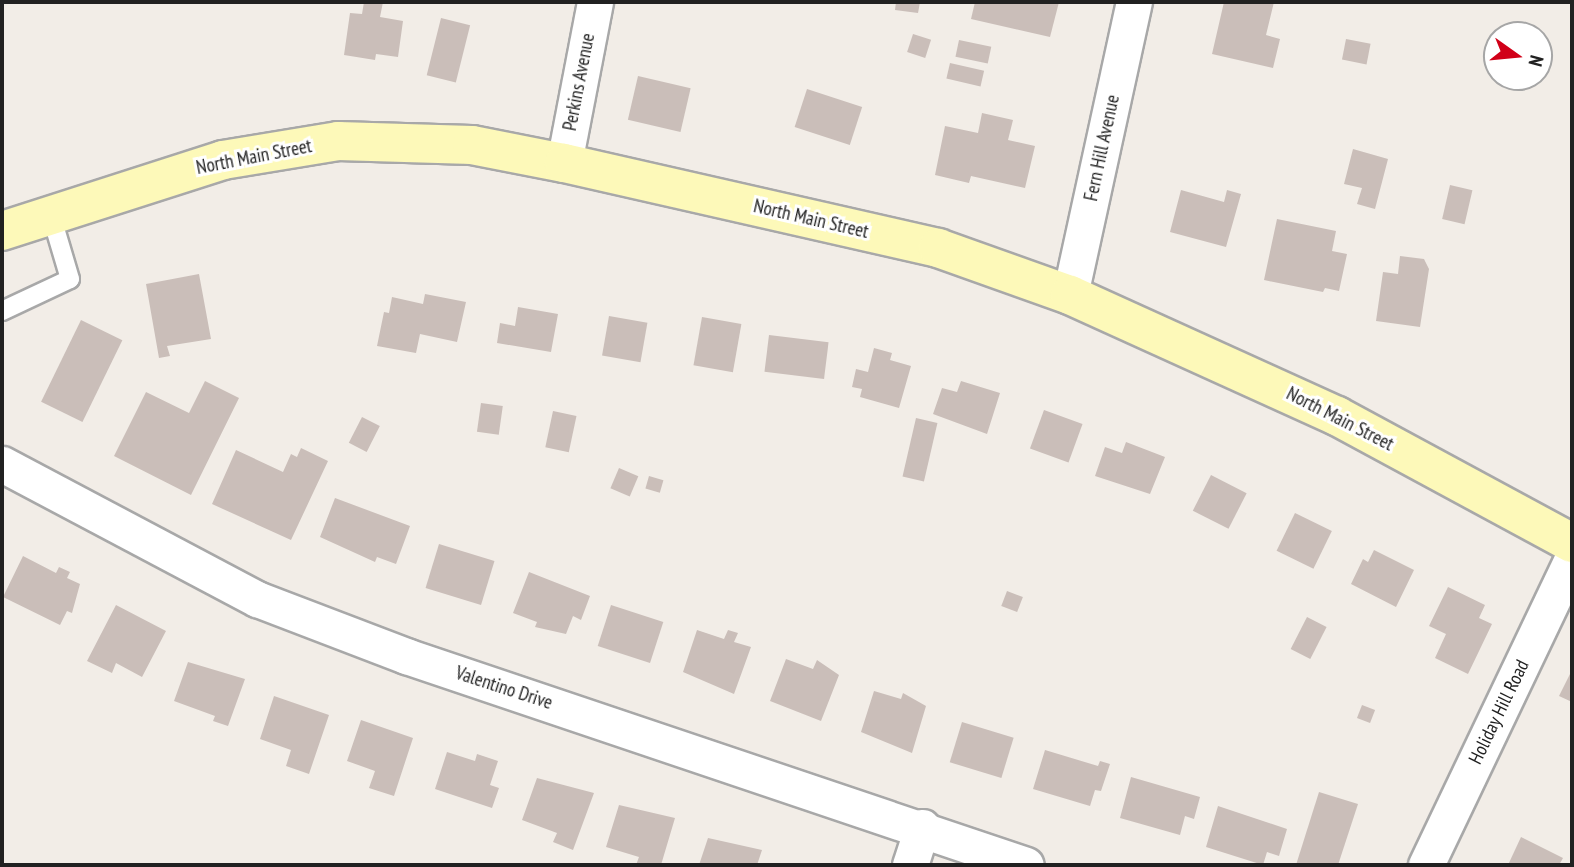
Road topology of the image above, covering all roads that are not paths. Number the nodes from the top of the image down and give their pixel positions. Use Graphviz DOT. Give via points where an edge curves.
graph roads {
  1 [pos="595,2"];
  2 [pos="1133,2"];
  3 [pos="564,163"];
  4 [pos="51,215"];
  5 [pos="2,231"];
  6 [pos="1070,295"];
  7 [pos="2,311"];
  8 [pos="2,464"];
  9 [pos="1572,542"];
  10 [pos="1572,559"];
  11 [pos="922,827"];
  12 [pos="910,865"];
  13 [pos="1026,865"];
  14 [pos="1426,865"];
  1 -- 3 [label="street, Perkins Avenue"];
  2 -- 6 [label="street, Fern Hill Avenue"];
  3 -- 4 [label="main road, North Main Street" via="472,145 338,141 223,160"];
  3 -- 6 [label="main road, North Main Street" via="937,248"];
  4 -- 5 [label="main road, North Main Street"];
  4 -- 7 [label="lane" via="70,279"];
  6 -- 9 [label="main road, North Main Street" via="1337,416"];
  8 -- 11 [label="street, Valentino Drive" via="257,599 406,656"];
  10 -- 14 [label="street, Holiday Hill Road"];
  11 -- 12 [label="street"];
  11 -- 13 [label="street, Valentino Drive"];
}
